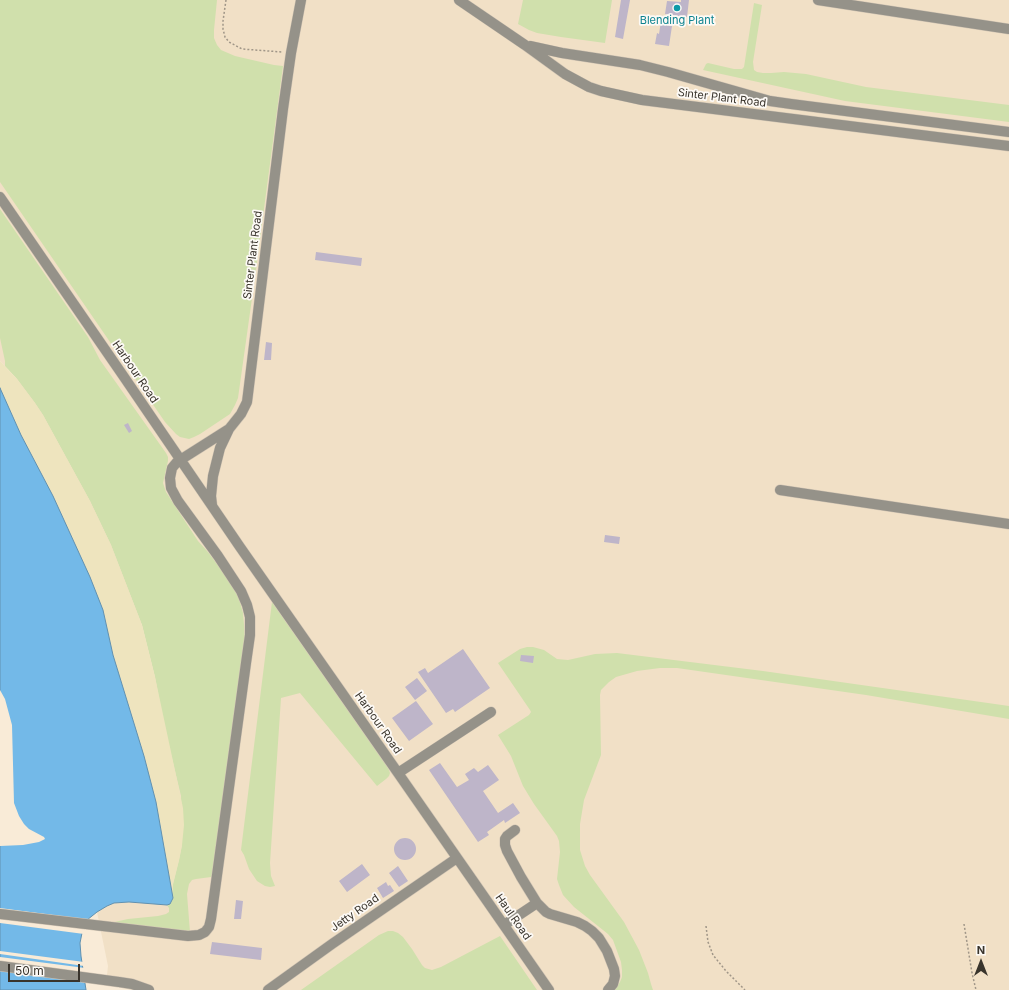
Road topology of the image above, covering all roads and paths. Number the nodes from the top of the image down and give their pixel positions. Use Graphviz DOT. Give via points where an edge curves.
graph roads {
  1 [pos="226,0"];
  2 [pos="301,0"];
  3 [pos="459,0"];
  4 [pos="818,0"];
  5 [pos="1009,29"];
  6 [pos="525,45"];
  7 [pos="291,53"];
  8 [pos="1009,132"];
  9 [pos="1009,146"];
  10 [pos="0,197"];
  11 [pos="229,429"];
  12 [pos="180,460"];
  13 [pos="780,490"];
  14 [pos="212,507"];
  15 [pos="1009,524"];
  16 [pos="491,712"];
  17 [pos="398,773"];
  18 [pos="515,830"];
  19 [pos="457,858"];
  20 [pos="537,903"];
  21 [pos="0,914"];
  22 [pos="964,924"];
  23 [pos="504,925"];
  24 [pos="706,926"];
  25 [pos="0,966"];
  26 [pos="150,990"];
  27 [pos="268,990"];
  28 [pos="549,990"];
  29 [pos="608,990"];
  30 [pos="745,990"];
  31 [pos="976,990"];
  1 -- 7 [label="path" via="223,29 229,42 242,49"];
  2 -- 7 [label="lane, Sinter Plant Road"];
  3 -- 6 [label="lane, Sinter Plant Road"];
  4 -- 5 [label="lane"];
  6 -- 8 [label="lane" via="640,65 770,101"];
  6 -- 9 [label="lane, Sinter Plant Road" via="565,74 589,87 610,94"];
  7 -- 11 [label="lane, Sinter Plant Road" via="247,402"];
  10 -- 12 [label="lane, Harbour Road"];
  11 -- 12 [label="lane"];
  11 -- 14 [label="lane, Sinter Plant Road" via="220,448 215,469"];
  12 -- 14 [label="lane, Harbour Road"];
  12 -- 21 [label="lane" via="171,472 173,492 241,591 250,622 232,774 209,927 196,936 188,936"];
  13 -- 15 [label="lane"];
  14 -- 17 [label="lane, Harbour Road"];
  16 -- 17 [label="lane"];
  17 -- 19 [label="lane, Harbour Road"];
  18 -- 20 [label="lane" via="505,839 507,851"];
  19 -- 23 [label="lane, Haul Road"];
  19 -- 27 [label="lane, Jetty Road"];
  20 -- 23 [label="lane"];
  20 -- 29 [label="lane" via="550,914 585,926 599,938 614,969 613,984"];
  22 -- 31 [label="path"];
  23 -- 28 [label="lane, Haul Road"];
  24 -- 30 [label="path" via="713,955"];
  25 -- 26 [label="lane" via="132,984"];
}
